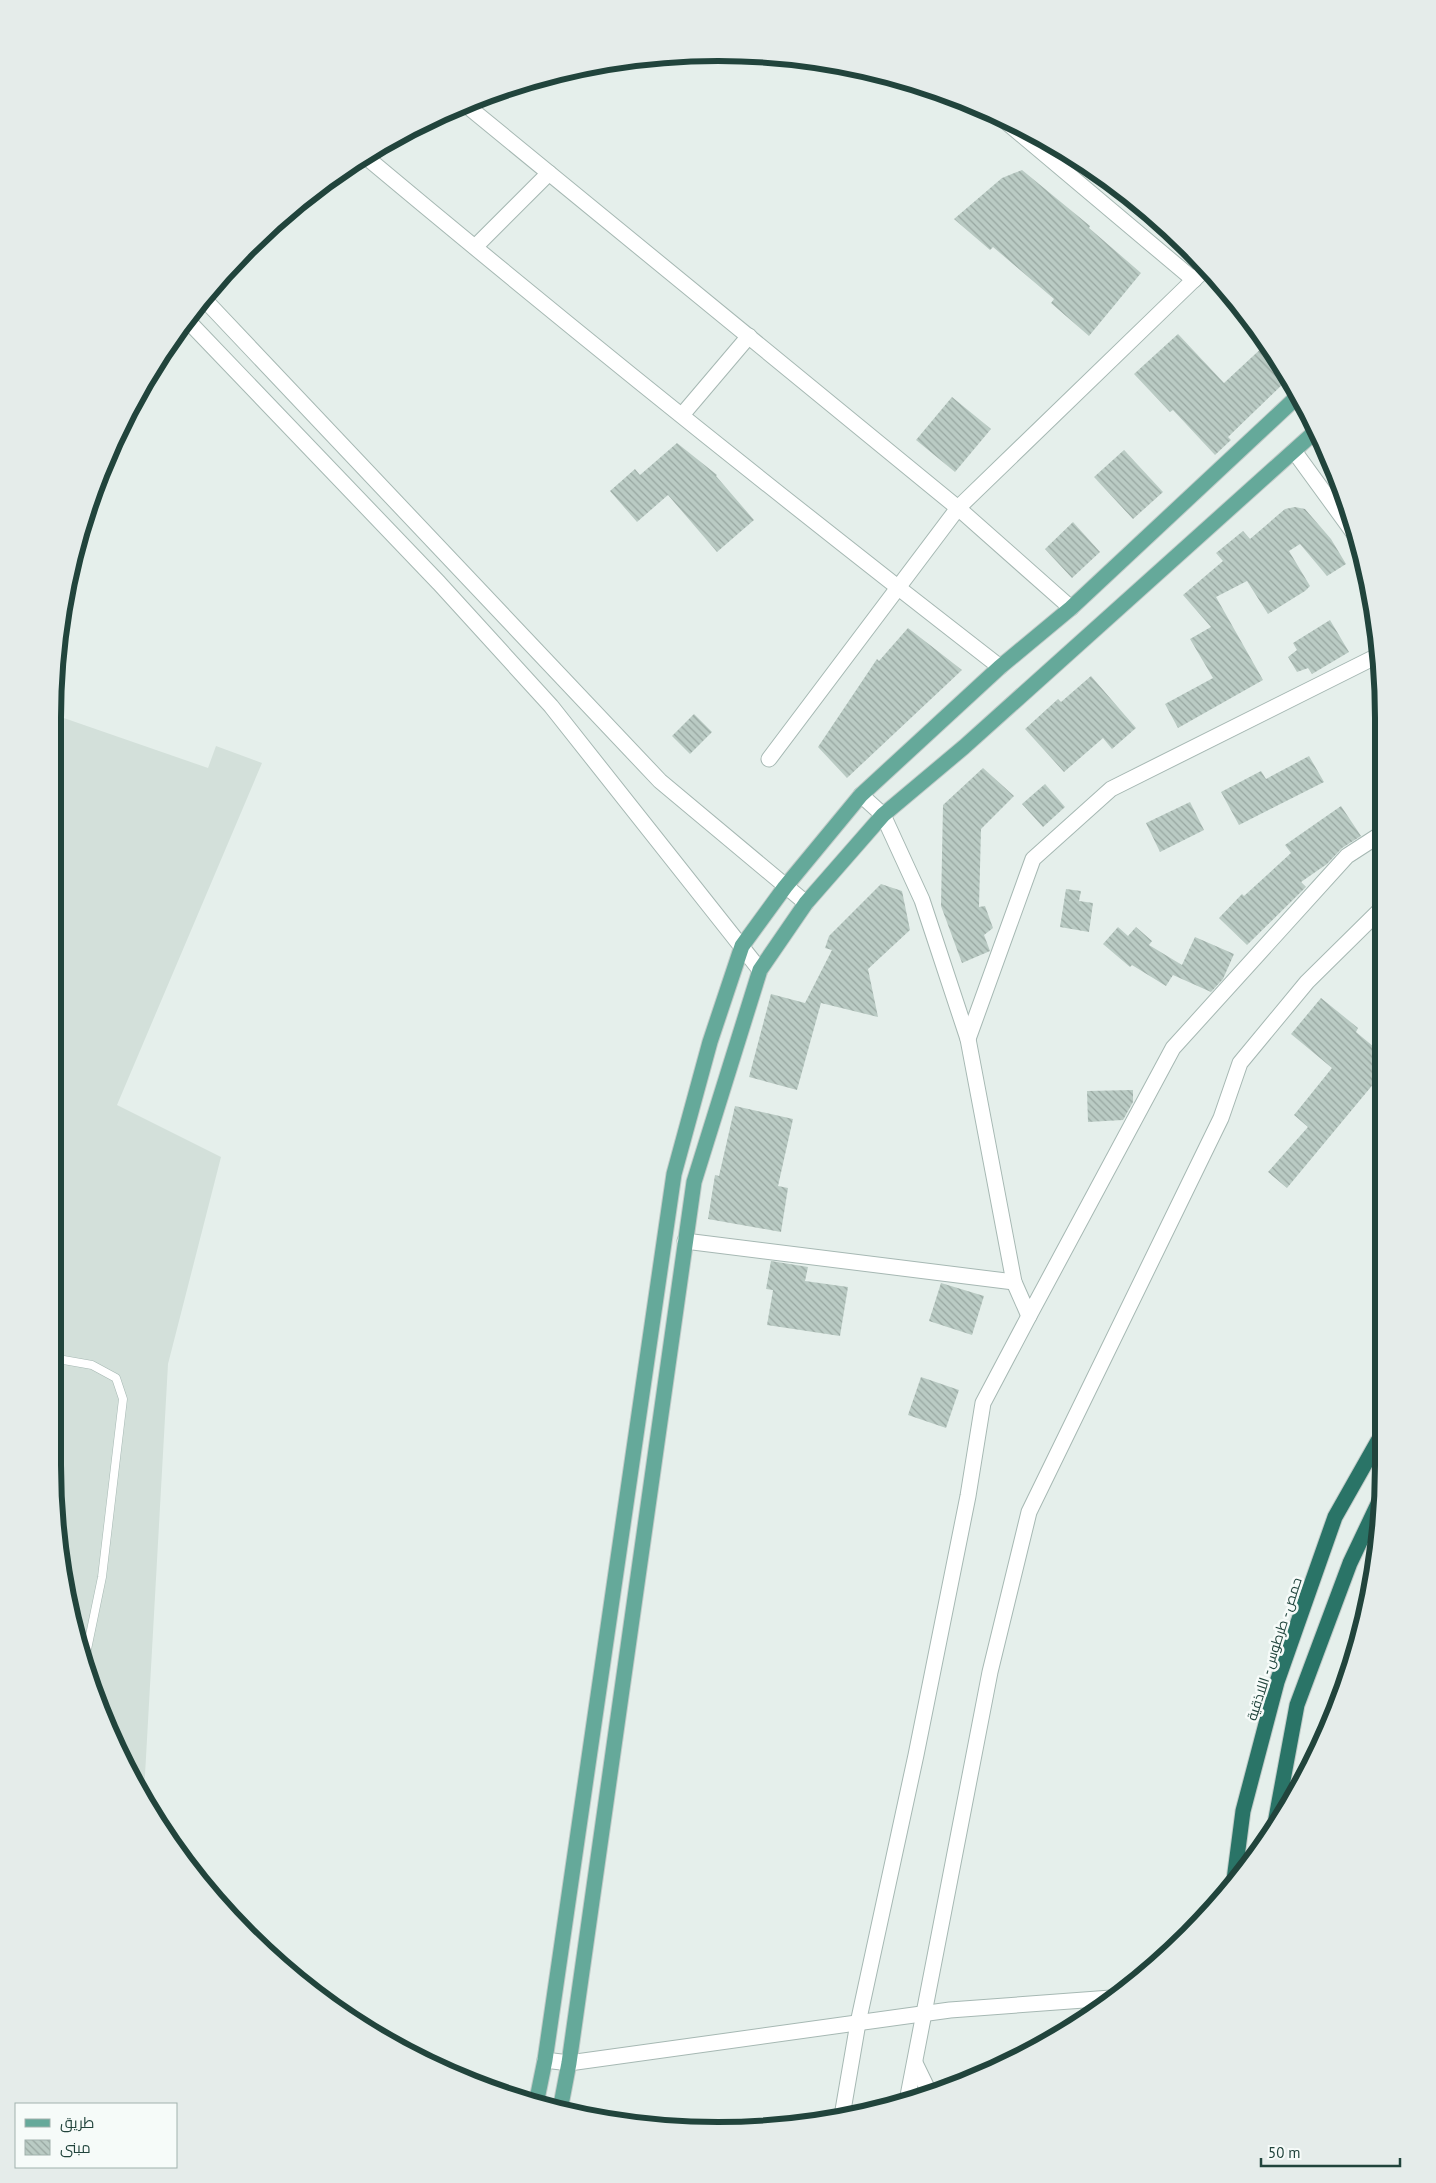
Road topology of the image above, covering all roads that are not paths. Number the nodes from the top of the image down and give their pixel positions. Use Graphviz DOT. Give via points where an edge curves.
graph roads {
  1 [pos="471,109"];
  2 [pos="1029,140"];
  3 [pos="371,161"];
  4 [pos="550,173"];
  5 [pos="475,248"];
  6 [pos="1200,275"];
  7 [pos="209,304"];
  8 [pos="192,325"];
  9 [pos="749,336"];
  10 [pos="1293,401"];
  11 [pos="682,415"];
  12 [pos="1311,436"];
  13 [pos="1294,451"];
  14 [pos="958,508"];
  15 [pos="1344,519"];
  16 [pos="898,588"];
  17 [pos="1071,608"];
  18 [pos="1371,659"];
  19 [pos="1000,667"];
  20 [pos="769,760"];
  21 [pos="861,795"];
  22 [pos="883,815"];
  23 [pos="1375,838"];
  24 [pos="785,887"];
  25 [pos="806,904"];
  26 [pos="1375,915"];
  27 [pos="742,946"];
  28 [pos="760,970"];
  29 [pos="968,1039"];
  30 [pos="685,1241"];
  31 [pos="1014,1282"];
  32 [pos="1030,1316"];
  33 [pos="61,1360"];
  34 [pos="1375,1445"];
  35 [pos="1372,1516"];
  36 [pos="88,1647"];
  37 [pos="1278,1808"];
  38 [pos="1235,1869"];
  39 [pos="1100,1999"];
  40 [pos="926,2013"];
  41 [pos="858,2023"];
  42 [pos="545,2060"];
  43 [pos="569,2063"];
  44 [pos="915,2063"];
  45 [pos="927,2088"];
  46 [pos="909,2093"];
  47 [pos="538,2096"];
  48 [pos="561,2102"];
  49 [pos="843,2109"];
  1 -- 4 [label="street"];
  2 -- 6 [label="street"];
  3 -- 5 [label="street"];
  4 -- 5 [label="street"];
  4 -- 9 [label="street"];
  5 -- 11 [label="street"];
  6 -- 14 [label="street"];
  7 -- 24 [label="street" via="660,781"];
  8 -- 27 [label="street" via="439,583 551,706"];
  9 -- 11 [label="street"];
  9 -- 14 [label="street"];
  10 -- 17 [label="main road"];
  11 -- 16 [label="street"];
  12 -- 13 [label="main road"];
  13 -- 15 [label="street"];
  13 -- 22 [label="main road" via="971,741"];
  14 -- 16 [label="street"];
  14 -- 17 [label="street"];
  16 -- 19 [label="street"];
  16 -- 20 [label="street"];
  17 -- 19 [label="main road"];
  18 -- 29 [label="street" via="1111,789 1033,859"];
  19 -- 21 [label="main road"];
  21 -- 22 [label="street"];
  21 -- 24 [label="main road"];
  22 -- 25 [label="main road"];
  22 -- 29 [label="street" via="922,900"];
  23 -- 32 [label="street" via="1347,856 1173,1048"];
  24 -- 25 [label="street"];
  24 -- 27 [label="main road"];
  25 -- 28 [label="main road"];
  26 -- 40 [label="street" via="1307,982 1240,1063 1221,1118 1029,1512 990,1672"];
  27 -- 28 [label="street"];
  27 -- 42 [label="main road" via="710,1042 674,1174"];
  28 -- 30 [label="main road" via="694,1182"];
  29 -- 31 [label="street"];
  30 -- 31 [label="street"];
  30 -- 43 [label="main road"];
  31 -- 32 [label="street"];
  32 -- 41 [label="street" via="983,1403 968,1496 916,1755"];
  33 -- 36 [label="lane" via="92,1365 116,1378 123,1399 102,1577"];
  34 -- 38 [label="highway, حمص - طرطوس - اللاذقية" via="1336,1516 1277,1682 1243,1811"];
  35 -- 37 [label="highway" via="1350,1563 1297,1705"];
  39 -- 40 [label="street"];
  40 -- 41 [label="street"];
  40 -- 44 [label="street"];
  41 -- 43 [label="street"];
  41 -- 49 [label="street"];
  42 -- 43 [label="street"];
  42 -- 47 [label="main road"];
  43 -- 48 [label="main road"];
  44 -- 45 [label="street"];
  44 -- 46 [label="street"];
}
